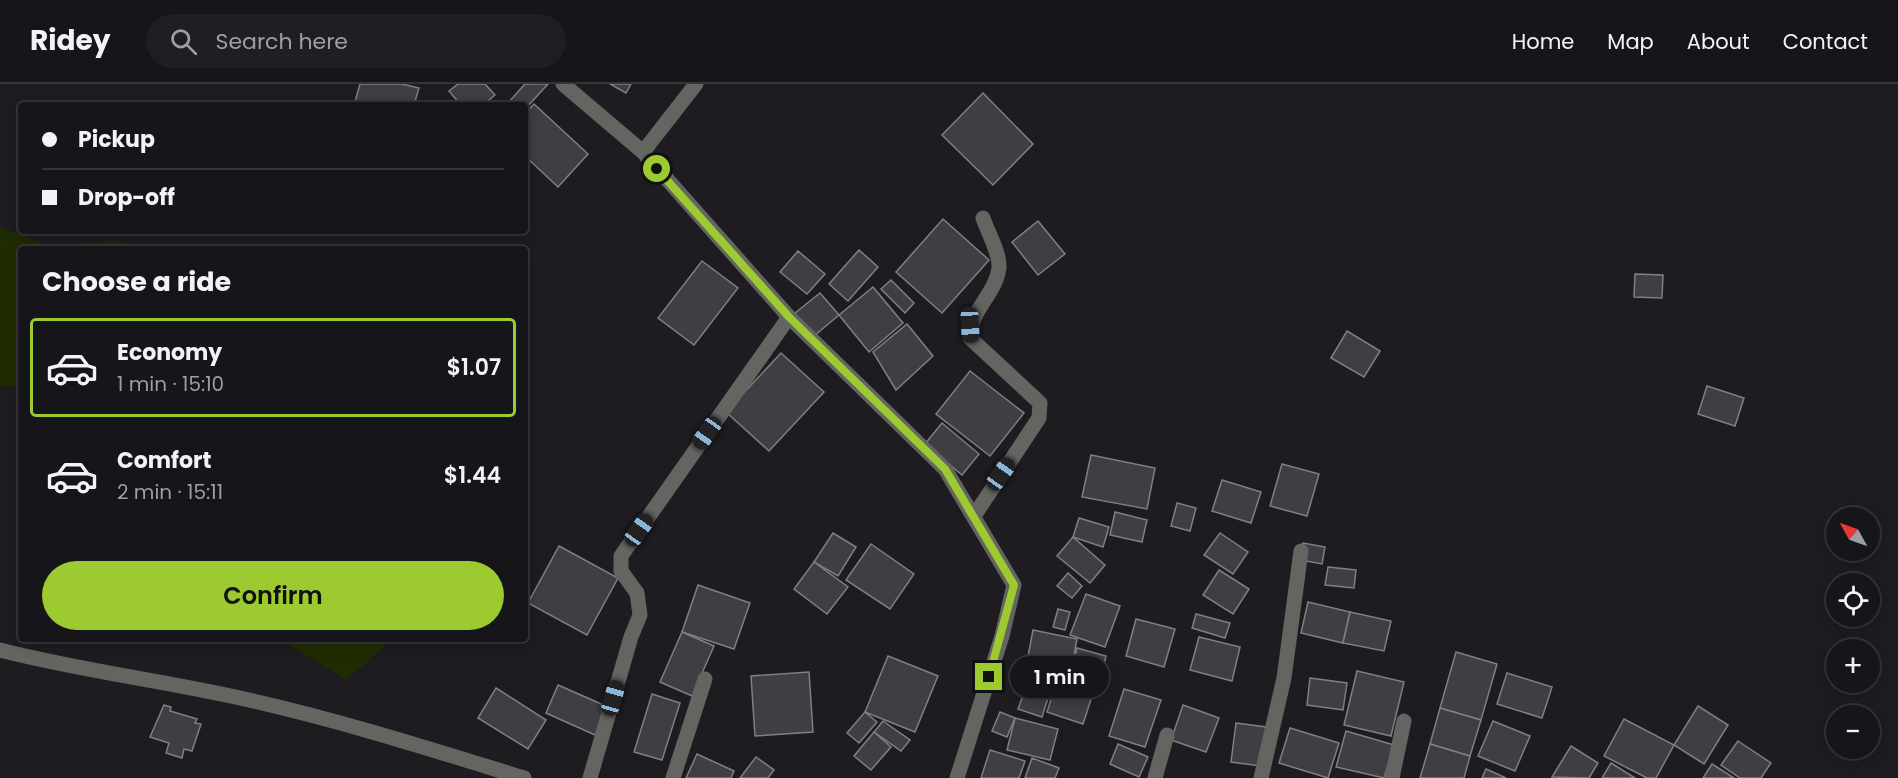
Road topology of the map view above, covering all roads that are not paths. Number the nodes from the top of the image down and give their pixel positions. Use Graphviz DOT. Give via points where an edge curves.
graph roads {
  1 [pos="563,84"];
  2 [pos="696,84"];
  3 [pos="643,152"];
  4 [pos="983,218"];
  5 [pos="789,317"];
  6 [pos="974,516"];
  7 [pos="1301,551"];
  8 [pos="0,650"];
  9 [pos="705,678"];
  10 [pos="1404,721"];
  11 [pos="1167,735"];
  12 [pos="524,778"];
  13 [pos="590,778"];
  14 [pos="673,778"];
  15 [pos="957,778"];
  16 [pos="1155,778"];
  17 [pos="1261,778"];
  18 [pos="1392,778"];
  1 -- 3 [label="street"];
  2 -- 3 [label="street"];
  3 -- 5 [label="street"];
  4 -- 6 [label="street" via="999,267 970,325 970,338 1040,403 1039,418"];
  5 -- 6 [label="street" via="945,469"];
  5 -- 13 [label="street" via="621,556 621,571 637,593 640,615"];
  6 -- 15 [label="street" via="1014,585"];
  7 -- 17 [label="street" via="1284,678"];
  8 -- 12 [label="street" via="62,666 249,700 342,723"];
  9 -- 14 [label="street"];
  10 -- 18 [label="street"];
  11 -- 16 [label="street"];
}
